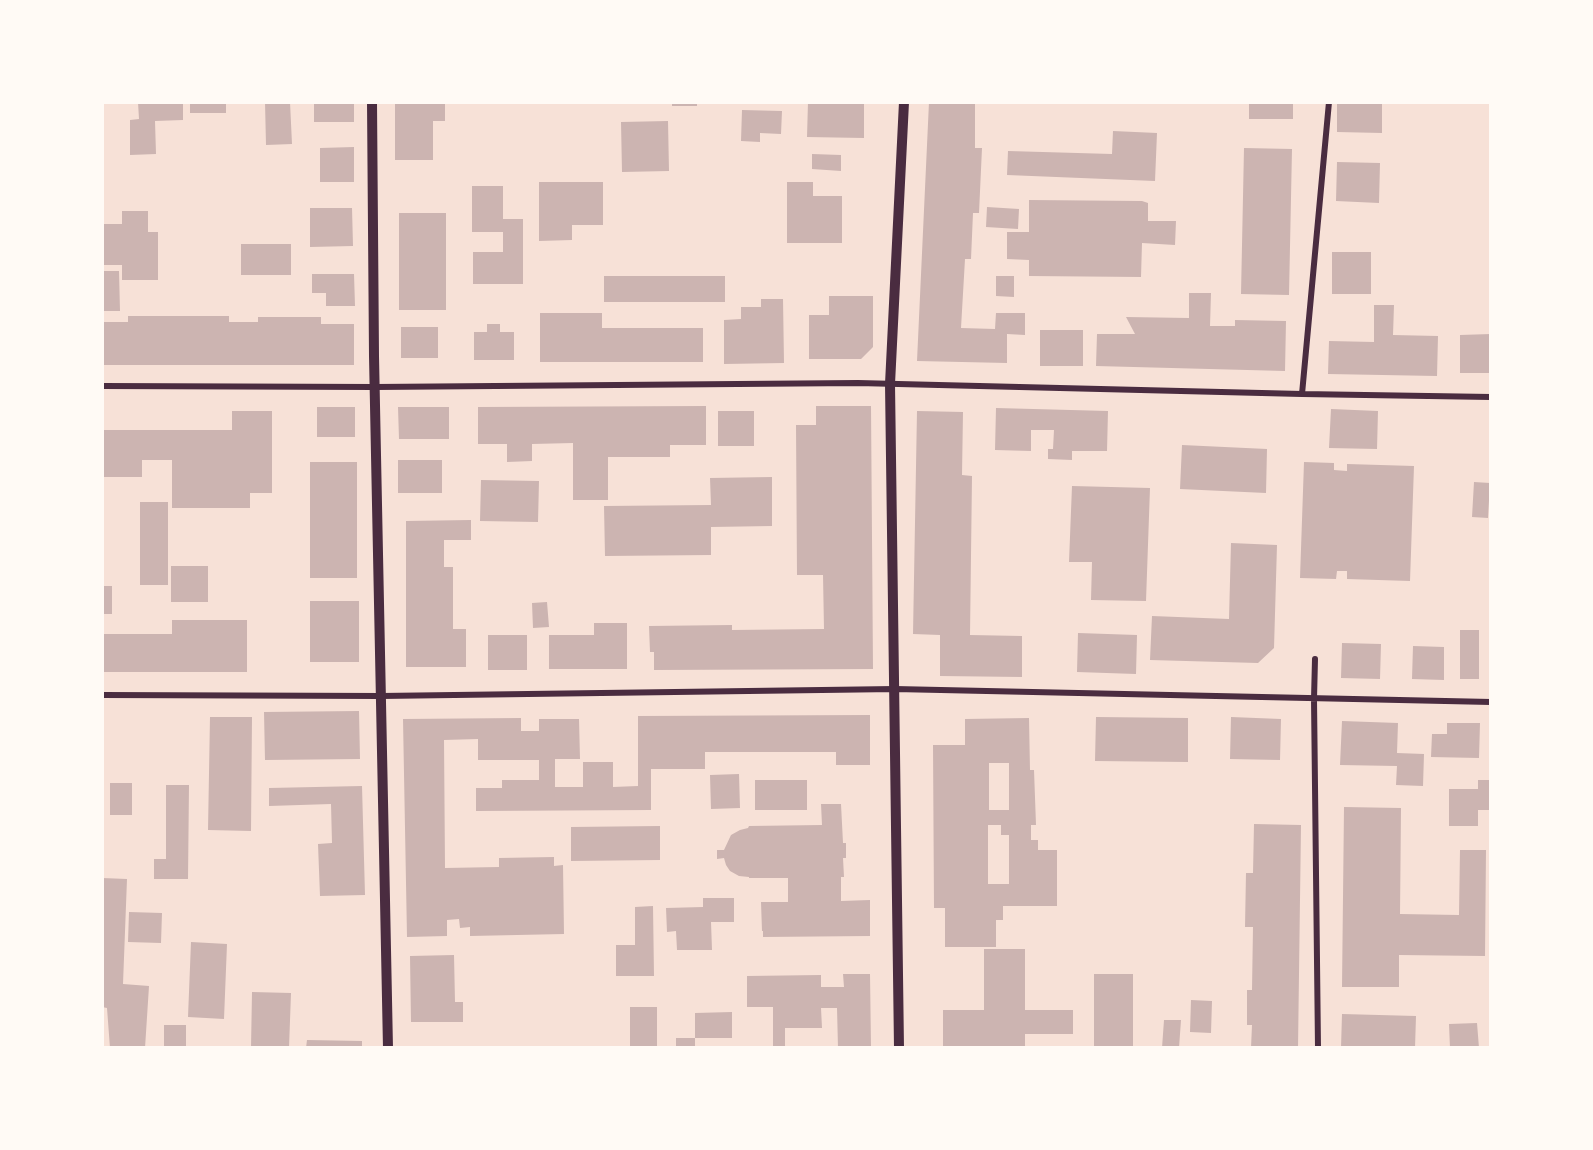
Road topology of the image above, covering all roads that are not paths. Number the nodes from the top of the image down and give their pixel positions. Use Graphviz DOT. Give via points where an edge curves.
graph roads {
  1 [pos="372,102"];
  2 [pos="904,102"];
  3 [pos="1329,102"];
  4 [pos="890,384"];
  5 [pos="102,386"];
  6 [pos="375,387"];
  7 [pos="1302,394"];
  8 [pos="1491,397"];
  9 [pos="1315,659"];
  10 [pos="895,689"];
  11 [pos="102,695"];
  12 [pos="381,696"];
  13 [pos="1314,699"];
  14 [pos="1491,702"];
  15 [pos="388,1048"];
  16 [pos="899,1048"];
  17 [pos="1318,1048"];
  1 -- 6 [label="street"];
  2 -- 4 [label="street"];
  3 -- 7 [label="street"];
  4 -- 6 [label="street"];
  4 -- 7 [label="street"];
  4 -- 10 [label="street"];
  5 -- 6 [label="street"];
  6 -- 12 [label="street"];
  7 -- 8 [label="street"];
  9 -- 13 [label="street"];
  10 -- 12 [label="street"];
  10 -- 13 [label="street"];
  10 -- 16 [label="street"];
  11 -- 12 [label="street"];
  12 -- 15 [label="street"];
  13 -- 14 [label="street"];
  13 -- 17 [label="street"];
}
